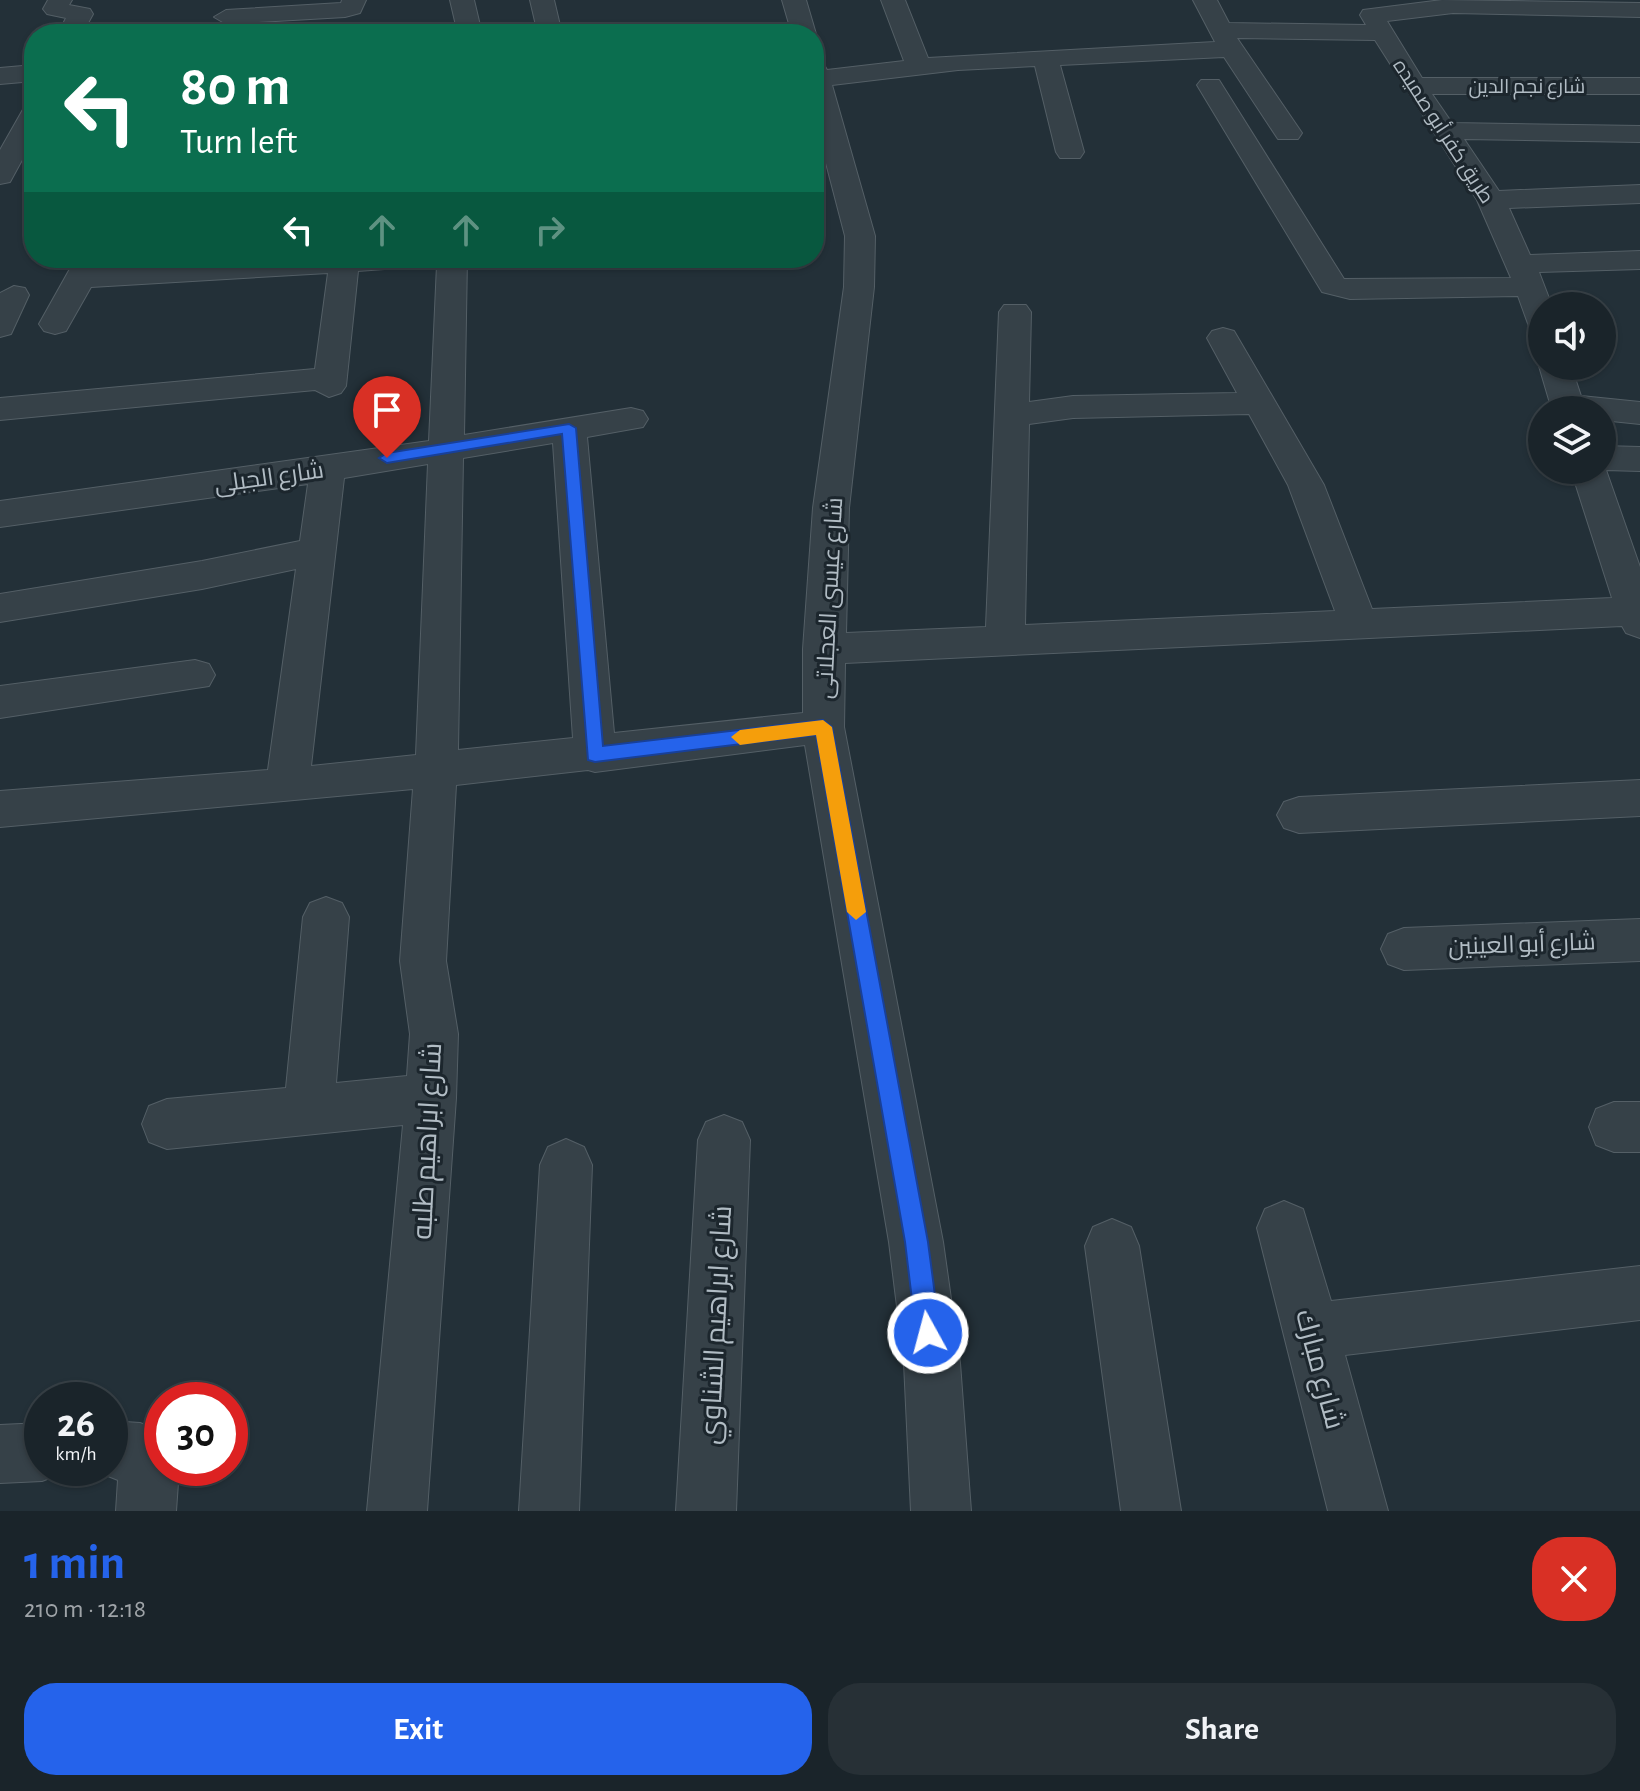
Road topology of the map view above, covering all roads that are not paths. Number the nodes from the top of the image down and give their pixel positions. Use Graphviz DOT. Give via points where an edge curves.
graph roads {
  1 [pos="60,0"];
  2 [pos="462,0"];
  3 [pos="542,0"];
  4 [pos="794,0"];
  5 [pos="893,0"];
  6 [pos="1205,0"];
  7 [pos="354,3"];
  8 [pos="1451,3"];
  9 [pos="1562,4"];
  10 [pos="1640,10"];
  11 [pos="225,17"];
  12 [pos="76,24"];
  13 [pos="360,24"];
  14 [pos="468,24"];
  15 [pos="548,24"];
  16 [pos="801,24"];
  17 [pos="1381,33"];
  18 [pos="1226,39"];
  19 [pos="1046,58"];
  20 [pos="824,73"];
  21 [pos="932,73"];
  22 [pos="24,74"];
  23 [pos="0,76"];
  24 [pos="1210,85"];
  25 [pos="1414,86"];
  26 [pos="1640,86"];
  27 [pos="24,131"];
  28 [pos="1446,131"];
  29 [pos="1288,133"];
  30 [pos="1640,134"];
  31 [pos="1070,152"];
  32 [pos="826,155"];
  33 [pos="0,176"];
  34 [pos="1640,194"];
  35 [pos="1491,200"];
  36 [pos="1640,260"];
  37 [pos="85,268"];
  38 [pos="343,268"];
  39 [pos="452,268"];
  40 [pos="1525,276"];
  41 [pos="1531,292"];
  42 [pos="14,295"];
  43 [pos="1015,312"];
  44 [pos="55,324"];
  45 [pos="0,327"];
  46 [pos="1223,338"];
  47 [pos="1260,403"];
  48 [pos="0,409"];
  49 [pos="1616,411"];
  50 [pos="1640,413"];
  51 [pos="1012,415"];
  52 [pos="631,419"];
  53 [pos="569,428"];
  54 [pos="446,447"];
  55 [pos="1616,458"];
  56 [pos="1640,459"];
  57 [pos="328,469"];
  58 [pos="1593,484"];
  59 [pos="1602,511"];
  60 [pos="1640,511"];
  61 [pos="0,514"];
  62 [pos="317,551"];
  63 [pos="0,608"];
  64 [pos="1637,617"];
  65 [pos="1359,624"];
  66 [pos="1005,641"];
  67 [pos="823,649"];
  68 [pos="195,675"];
  69 [pos="0,702"];
  70 [pos="823,727"];
  71 [pos="595,755"];
  72 [pos="436,771"];
  73 [pos="287,786"];
  74 [pos="1640,798"];
  75 [pos="0,809"];
  76 [pos="1299,815"];
  77 [pos="326,917"];
  78 [pos="1640,940"];
  79 [pos="1404,949"];
  80 [pos="431,1098"];
  81 [pos="309,1111"];
  82 [pos="167,1124"];
  83 [pos="724,1140"];
  84 [pos="566,1165"];
  85 [pos="1284,1228"];
  86 [pos="1112,1246"];
  87 [pos="1640,1293"];
  88 [pos="1311,1331"];
  89 [pos="128,1451"];
  90 [pos="24,1453"];
  91 [pos="0,1454"];
  92 [pos="146,1511"];
  93 [pos="397,1511"];
  94 [pos="549,1511"];
  95 [pos="706,1511"];
  96 [pos="941,1511"];
  97 [pos="1151,1511"];
  98 [pos="1358,1511"];
  1 -- 12 [label="street" via="55,9 81,14"];
  2 -- 14 [label="street"];
  3 -- 15 [label="street"];
  4 -- 16 [label="street"];
  5 -- 21 [label="street"];
  6 -- 18 [label="street"];
  7 -- 11 [label="street" via="345,10"];
  7 -- 13 [label="street"];
  8 -- 9 [label="street"];
  8 -- 17 [label="street, طريق كفر أبو صميده" via="1372,15"];
  9 -- 10 [label="street"];
  17 -- 18 [label="street"];
  17 -- 25 [label="street, طريق كفر أبو صميده"];
  18 -- 19 [label="street"];
  18 -- 29 [label="street"];
  19 -- 21 [label="street"];
  19 -- 31 [label="street"];
  20 -- 21 [label="street"];
  22 -- 23 [label="street"];
  24 -- 40 [label="street" via="1333,285 1350,290"];
  25 -- 26 [label="street, شارع نجم الدين"];
  25 -- 28 [label="street, طريق كفر أبو صميده"];
  27 -- 33 [label="street"];
  28 -- 30 [label="street"];
  28 -- 35 [label="street, طريق كفر أبو صميده"];
  32 -- 67 [label="street, شارع عيسى العجلاتى" via="860,236 859,287 831,508"];
  34 -- 35 [label="street"];
  35 -- 40 [label="street, طريق كفر أبو صميده"];
  36 -- 40 [label="street"];
  37 -- 44 [label="street"];
  38 -- 48 [label="street" via="329,382"];
  39 -- 54 [label="street, شارع ابراهيم طلبه"];
  40 -- 41 [label="street, طريق كفر أبو صميده"];
  42 -- 45 [label="street"];
  43 -- 51 [label="street"];
  46 -- 47 [label="street"];
  47 -- 51 [label="street" via="1073,407"];
  47 -- 65 [label="street" via="1306,485"];
  49 -- 50 [label="street"];
  51 -- 66 [label="street"];
  52 -- 53 [label="street, شارع الجبلى"];
  53 -- 54 [label="street, شارع الجبلى"];
  53 -- 71 [label="street"];
  54 -- 57 [label="street, شارع الجبلى"];
  54 -- 72 [label="street, شارع ابراهيم طلبه"];
  55 -- 56 [label="street"];
  57 -- 61 [label="street, شارع الجبلى"];
  57 -- 62 [label="street"];
  58 -- 59 [label="street"];
  59 -- 60 [label="street"];
  59 -- 64 [label="street"];
  62 -- 63 [label="street"];
  62 -- 73 [label="street"];
  64 -- 65 [label="street"];
  65 -- 66 [label="street"];
  66 -- 67 [label="street"];
  67 -- 70 [label="street, شارع عيسى العجلاتى"];
  68 -- 69 [label="street"];
  70 -- 71 [label="street"];
  70 -- 96 [label="street, شارع عيسى العجلاتى" via="916,1242 932,1363"];
  71 -- 72 [label="street"];
  72 -- 73 [label="street"];
  72 -- 80 [label="street, شارع ابراهيم طلبه" via="423,961 434,1034"];
  73 -- 75 [label="street"];
  74 -- 76 [label="street"];
  77 -- 81 [label="street"];
  78 -- 79 [label="street, شارع أبو العينين"];
  80 -- 81 [label="street"];
  80 -- 93 [label="street, شارع ابراهيم طلبه"];
  81 -- 82 [label="street"];
  83 -- 95 [label="street, شارع ابراهيم الشناوي"];
  84 -- 94 [label="street"];
  85 -- 88 [label="street, شارع مبارك"];
  86 -- 97 [label="street"];
  87 -- 88 [label="street"];
  88 -- 98 [label="street, شارع مبارك"];
  89 -- 92 [label="street" via="140,1452 149,1469"];
  90 -- 91 [label="street"];
}
